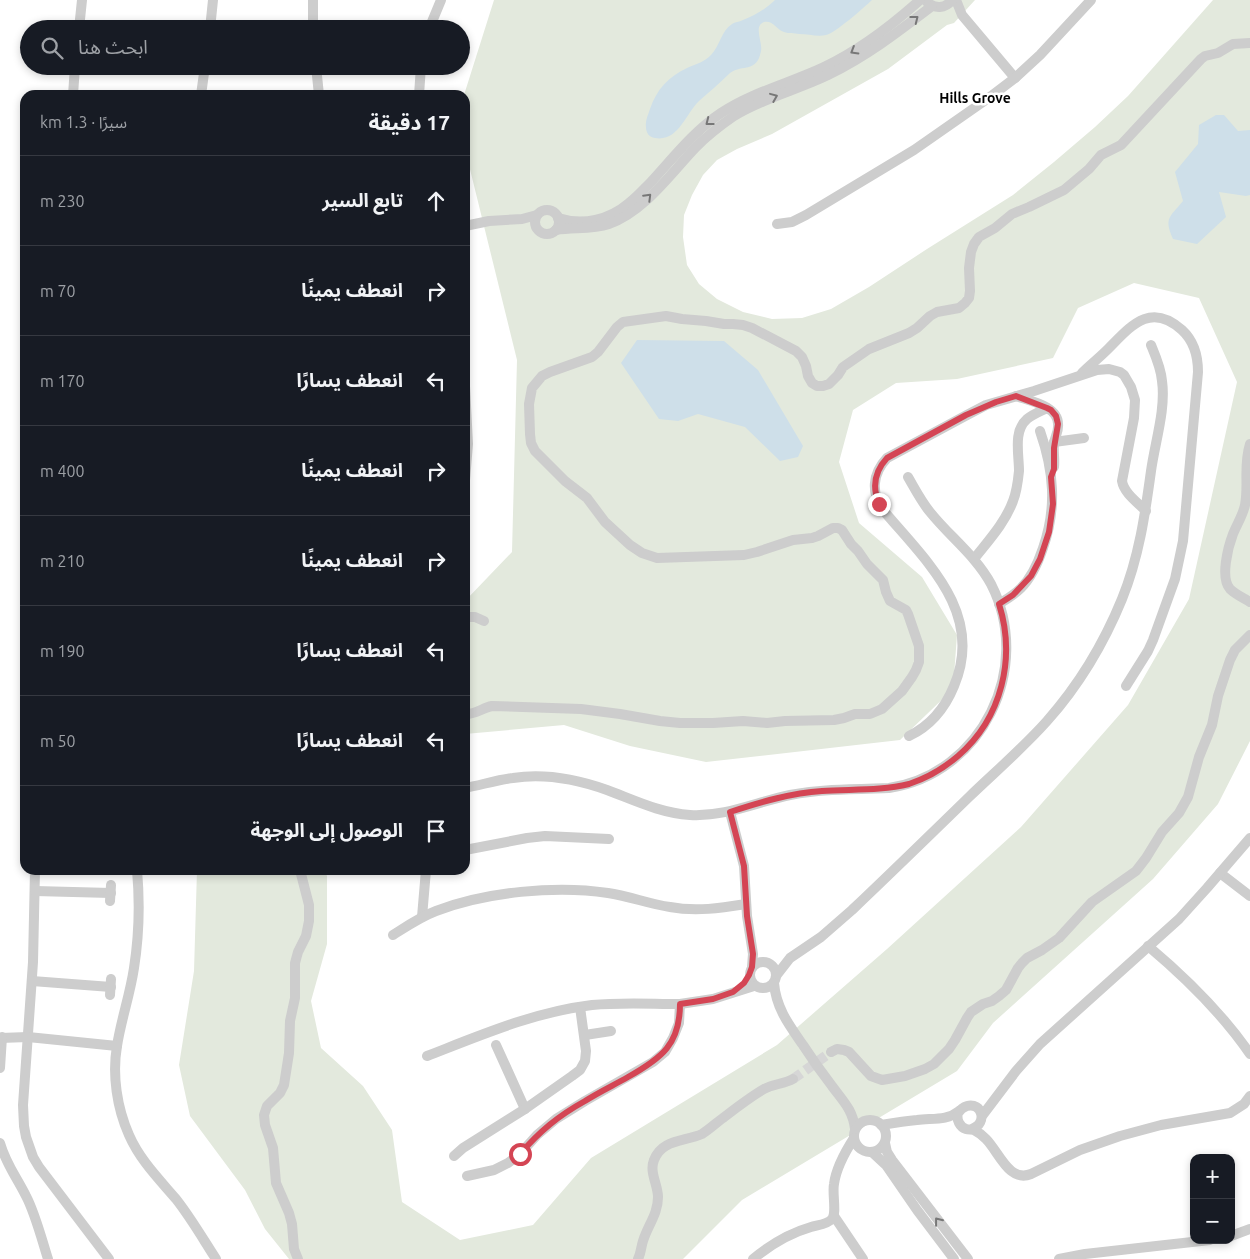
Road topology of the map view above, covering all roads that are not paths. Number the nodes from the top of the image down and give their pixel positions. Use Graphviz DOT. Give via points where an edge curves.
graph roads {
  1 [pos="82,0"];
  2 [pos="213,0"];
  3 [pos="313,0"];
  4 [pos="441,0"];
  5 [pos="920,0"];
  6 [pos="952,0"];
  7 [pos="956,0"];
  8 [pos="1091,0"];
  9 [pos="932,4"];
  10 [pos="962,15"];
  11 [pos="80,20"];
  12 [pos="211,20"];
  13 [pos="313,20"];
  14 [pos="433,20"];
  15 [pos="1250,43"];
  16 [pos="74,75"];
  17 [pos="203,75"];
  18 [pos="317,75"];
  19 [pos="421,75"];
  20 [pos="1015,78"];
  21 [pos="73,90"];
  22 [pos="202,90"];
  23 [pos="318,90"];
  24 [pos="420,90"];
  25 [pos="537,215"];
  26 [pos="558,218"];
  27 [pos="516,220"];
  28 [pos="777,224"];
  29 [pos="470,225"];
  30 [pos="536,228"];
  31 [pos="556,230"];
  32 [pos="1151,345"];
  33 [pos="1079,375"];
  34 [pos="1016,396"];
  35 [pos="1047,408"];
  36 [pos="1040,431"];
  37 [pos="1084,438"];
  38 [pos="1054,442"];
  39 [pos="1250,444"];
  40 [pos="908,477"];
  41 [pos="1051,477"];
  42 [pos="1146,510"];
  43 [pos="974,559"];
  44 [pos="1250,602"];
  45 [pos="999,604"];
  46 [pos="470,617"];
  47 [pos="484,621"];
  48 [pos="1250,636"];
  49 [pos="1126,686"];
  50 [pos="470,714"];
  51 [pos="909,736"];
  52 [pos="470,787"];
  53 [pos="730,812"];
  54 [pos="1250,838"];
  55 [pos="609,839"];
  56 [pos="470,849"];
  57 [pos="1220,873"];
  58 [pos="36,875"];
  59 [pos="137,875"];
  60 [pos="301,875"];
  61 [pos="426,875"];
  62 [pos="35,891"];
  63 [pos="111,893"];
  64 [pos="1250,896"];
  65 [pos="746,904"];
  66 [pos="422,917"];
  67 [pos="393,935"];
  68 [pos="1148,946"];
  69 [pos="753,950"];
  70 [pos="790,958"];
  71 [pos="767,962"];
  72 [pos="751,971"];
  73 [pos="775,979"];
  74 [pos="32,981"];
  75 [pos="110,987"];
  76 [pos="759,987"];
  77 [pos="733,992"];
  78 [pos="680,1004"];
  79 [pos="778,1004"];
  80 [pos="580,1007"];
  81 [pos="611,1031"];
  82 [pos="585,1035"];
  83 [pos="1,1037"];
  84 [pos="28,1037"];
  85 [pos="496,1045"];
  86 [pos="117,1046"];
  87 [pos="831,1052"];
  88 [pos="1250,1054"];
  89 [pos="427,1056"];
  90 [pos="0,1068"];
  91 [pos="793,1079"];
  92 [pos="1250,1096"];
  93 [pos="996,1098"];
  94 [pos="848,1106"];
  95 [pos="973,1106"];
  96 [pos="525,1109"];
  97 [pos="959,1111"];
  98 [pos="940,1119"];
  99 [pos="868,1120"];
  100 [pos="901,1122"];
  101 [pos="978,1123"];
  102 [pos="881,1125"];
  103 [pos="961,1126"];
  104 [pos="854,1133"];
  105 [pos="886,1139"];
  106 [pos="0,1143"];
  107 [pos="861,1150"];
  108 [pos="872,1152"];
  109 [pos="454,1156"];
  110 [pos="841,1161"];
  111 [pos="467,1176"];
  112 [pos="834,1216"];
  113 [pos="1250,1229"];
  114 [pos="1235,1235"];
  115 [pos="1190,1242"];
  116 [pos="48,1259"];
  117 [pos="109,1259"];
  118 [pos="216,1259"];
  119 [pos="298,1259"];
  120 [pos="638,1259"];
  121 [pos="754,1259"];
  122 [pos="863,1259"];
  123 [pos="954,1259"];
  124 [pos="968,1259"];
  125 [pos="1059,1259"];
  1 -- 11 [label="street"];
  2 -- 12 [label="street"];
  3 -- 13 [label="street"];
  4 -- 14 [label="street"];
  5 -- 26 [label="street, one-way" via="877,35 840,59 763,91 720,114 699,130 634,199 617,212 590,221"];
  6 -- 9 [label="street" via="946,5"];
  7 -- 10 [label="street"];
  8 -- 20 [label="street"];
  9 -- 10 [label="street"];
  31 -- 9 [label="street, one-way" via="602,226 626,216 726,122 759,103 850,64 889,39"];
  10 -- 20 [label="street"];
  15 -- 50 [label="street" via="1233,44 1201,59 1121,145 1101,155 1089,170 1064,190 1012,214 979,237 971,252 969,298 959,308 937,312 917,328 869,349 843,366 830,384 817,386 812,383 802,357 796,351 752,328 666,316 623,322 592,357 542,376 532,388 530,434 535,451 587,498 605,522 642,553 657,558 744,555 818,536 833,528 842,530 883,580 890,601 906,610 918,646 918,662 912,677 882,709 839,719 767,724 744,721 670,722 600,711 540,707 492,706"];
  16 -- 21 [label="street"];
  17 -- 22 [label="street"];
  18 -- 23 [label="street"];
  19 -- 24 [label="street"];
  20 -- 28 [label="street" via="931,138 849,190 799,219"];
  25 -- 26 [label="street" via="549,210"];
  25 -- 27 [label="street"];
  25 -- 30 [label="street"];
  26 -- 31 [label="street"];
  27 -- 29 [label="street"];
  27 -- 30 [label="street"];
  30 -- 31 [label="street" via="544,234"];
  32 -- 42 [label="street" via="1161,372 1163,400"];
  33 -- 34 [label="street"];
  33 -- 42 [label="street" via="1109,369 1120,372 1128,380 1134,393 1135,412 1122,485"];
  33 -- 49 [label="street" via="1129,327 1148,318 1164,319 1180,328 1196,351 1198,372 1178,566 1153,640"];
  34 -- 35 [label="street"];
  34 -- 51 [label="street" via="976,410 893,454 882,464 876,476 875,491 879,504 942,582 955,608 962,637 959,672 949,697 929,724"];
  35 -- 38 [label="street" via="1058,420"];
  35 -- 43 [label="street" via="1026,419 1020,427 1014,500 1005,518"];
  36 -- 41 [label="street"];
  37 -- 38 [label="street"];
  38 -- 41 [label="street" via="1055,464"];
  39 -- 44 [label="street" via="1245,504 1231,539 1224,575 1231,590"];
  40 -- 43 [label="street" via="929,511"];
  41 -- 45 [label="street" via="1052,513 1040,559 1025,583"];
  42 -- 70 [label="street" via="1133,567 1116,614 1091,661 1058,708 852,910"];
  43 -- 45 [label="street"];
  45 -- 53 [label="street" via="1005,626 1006,649 999,695 984,726 952,760 928,776 900,786 806,793"];
  46 -- 47 [label="street"];
  48 -- 87 [label="street" via="1230,660 1188,798 1136,871 1092,902 1051,944 1022,962 1006,990 971,1012 949,1049 925,1069 882,1080 871,1076 849,1052 837,1049"];
  52 -- 53 [label="street" via="513,778 550,776 592,785 667,812 699,815"];
  53 -- 65 [label="street" via="744,866"];
  54 -- 57 [label="street"];
  55 -- 56 [label="street" via="545,836"];
  57 -- 64 [label="street"];
  57 -- 68 [label="street" via="1184,914"];
  58 -- 62 [label="street"];
  59 -- 86 [label="street" via="136,950"];
  60 -- 119 [label="street" via="309,905 309,921 295,962 295,998 284,1085 264,1115 273,1148 276,1183 290,1213"];
  61 -- 66 [label="street"];
  62 -- 63 [label="street"];
  62 -- 74 [label="street"];
  65 -- 66 [label="street" via="690,910 608,893 543,891 470,901"];
  65 -- 69 [label="street"];
  66 -- 67 [label="street"];
  68 -- 88 [label="street" via="1211,1006"];
  68 -- 93 [label="street" via="1045,1040"];
  69 -- 71 [label="street"];
  69 -- 72 [label="street"];
  70 -- 71 [label="street"];
  70 -- 73 [label="street"];
  71 -- 72 [label="street" via="758,963"];
  71 -- 73 [label="street" via="774,968"];
  72 -- 76 [label="street" via="750,981"];
  72 -- 77 [label="street"];
  73 -- 76 [label="street" via="769,987"];
  73 -- 79 [label="street"];
  74 -- 75 [label="street"];
  74 -- 84 [label="street"];
  76 -- 77 [label="street"];
  76 -- 79 [label="street"];
  77 -- 78 [label="street"];
  78 -- 80 [label="street"];
  78 -- 111 [label="street" via="679,1023 673,1038 665,1052 653,1062 556,1119 508,1164"];
  79 -- 94 [label="street" via="822,1073"];
  80 -- 82 [label="street"];
  80 -- 89 [label="street" via="538,1015"];
  81 -- 82 [label="street"];
  82 -- 96 [label="street" via="586,1056 580,1070"];
  83 -- 84 [label="street"];
  83 -- 90 [label="street"];
  84 -- 86 [label="street"];
  84 -- 117 [label="street" via="23,1116 29,1147 39,1167"];
  85 -- 96 [label="street"];
  86 -- 118 [label="street" via="117,1096 128,1134 143,1161 176,1199"];
  91 -- 120 [label="street" via="764,1089 708,1130 670,1143 657,1153 652,1170 658,1204"];
  92 -- 101 [label="street" via="1230,1113 1120,1136 1074,1153 1028,1176 1012,1173"];
  93 -- 95 [label="street"];
  93 -- 101 [label="street"];
  94 -- 99 [label="street"];
  94 -- 104 [label="street"];
  95 -- 97 [label="street"];
  95 -- 101 [label="street" via="980,1111"];
  96 -- 109 [label="street"];
  97 -- 98 [label="street"];
  97 -- 103 [label="street"];
  98 -- 100 [label="street"];
  98 -- 103 [label="street"];
  99 -- 102 [label="street"];
  99 -- 104 [label="street"];
  100 -- 102 [label="street"];
  100 -- 105 [label="street"];
  101 -- 103 [label="street" via="966,1129"];
  102 -- 105 [label="street"];
  104 -- 107 [label="street" via="855,1143"];
  104 -- 110 [label="street"];
  105 -- 108 [label="street" via="878,1150"];
  124 -- 105 [label="street, one-way" via="892,1160 887,1152"];
  106 -- 116 [label="street" via="27,1196"];
  107 -- 108 [label="street"];
  107 -- 110 [label="street"];
  108 -- 123 [label="street" via="886,1165"];
  110 -- 112 [label="street" via="833,1187"];
  112 -- 121 [label="street" via="828,1222 785,1238"];
  112 -- 122 [label="street"];
  113 -- 114 [label="street"];
  115 -- 125 [label="street"];
}
